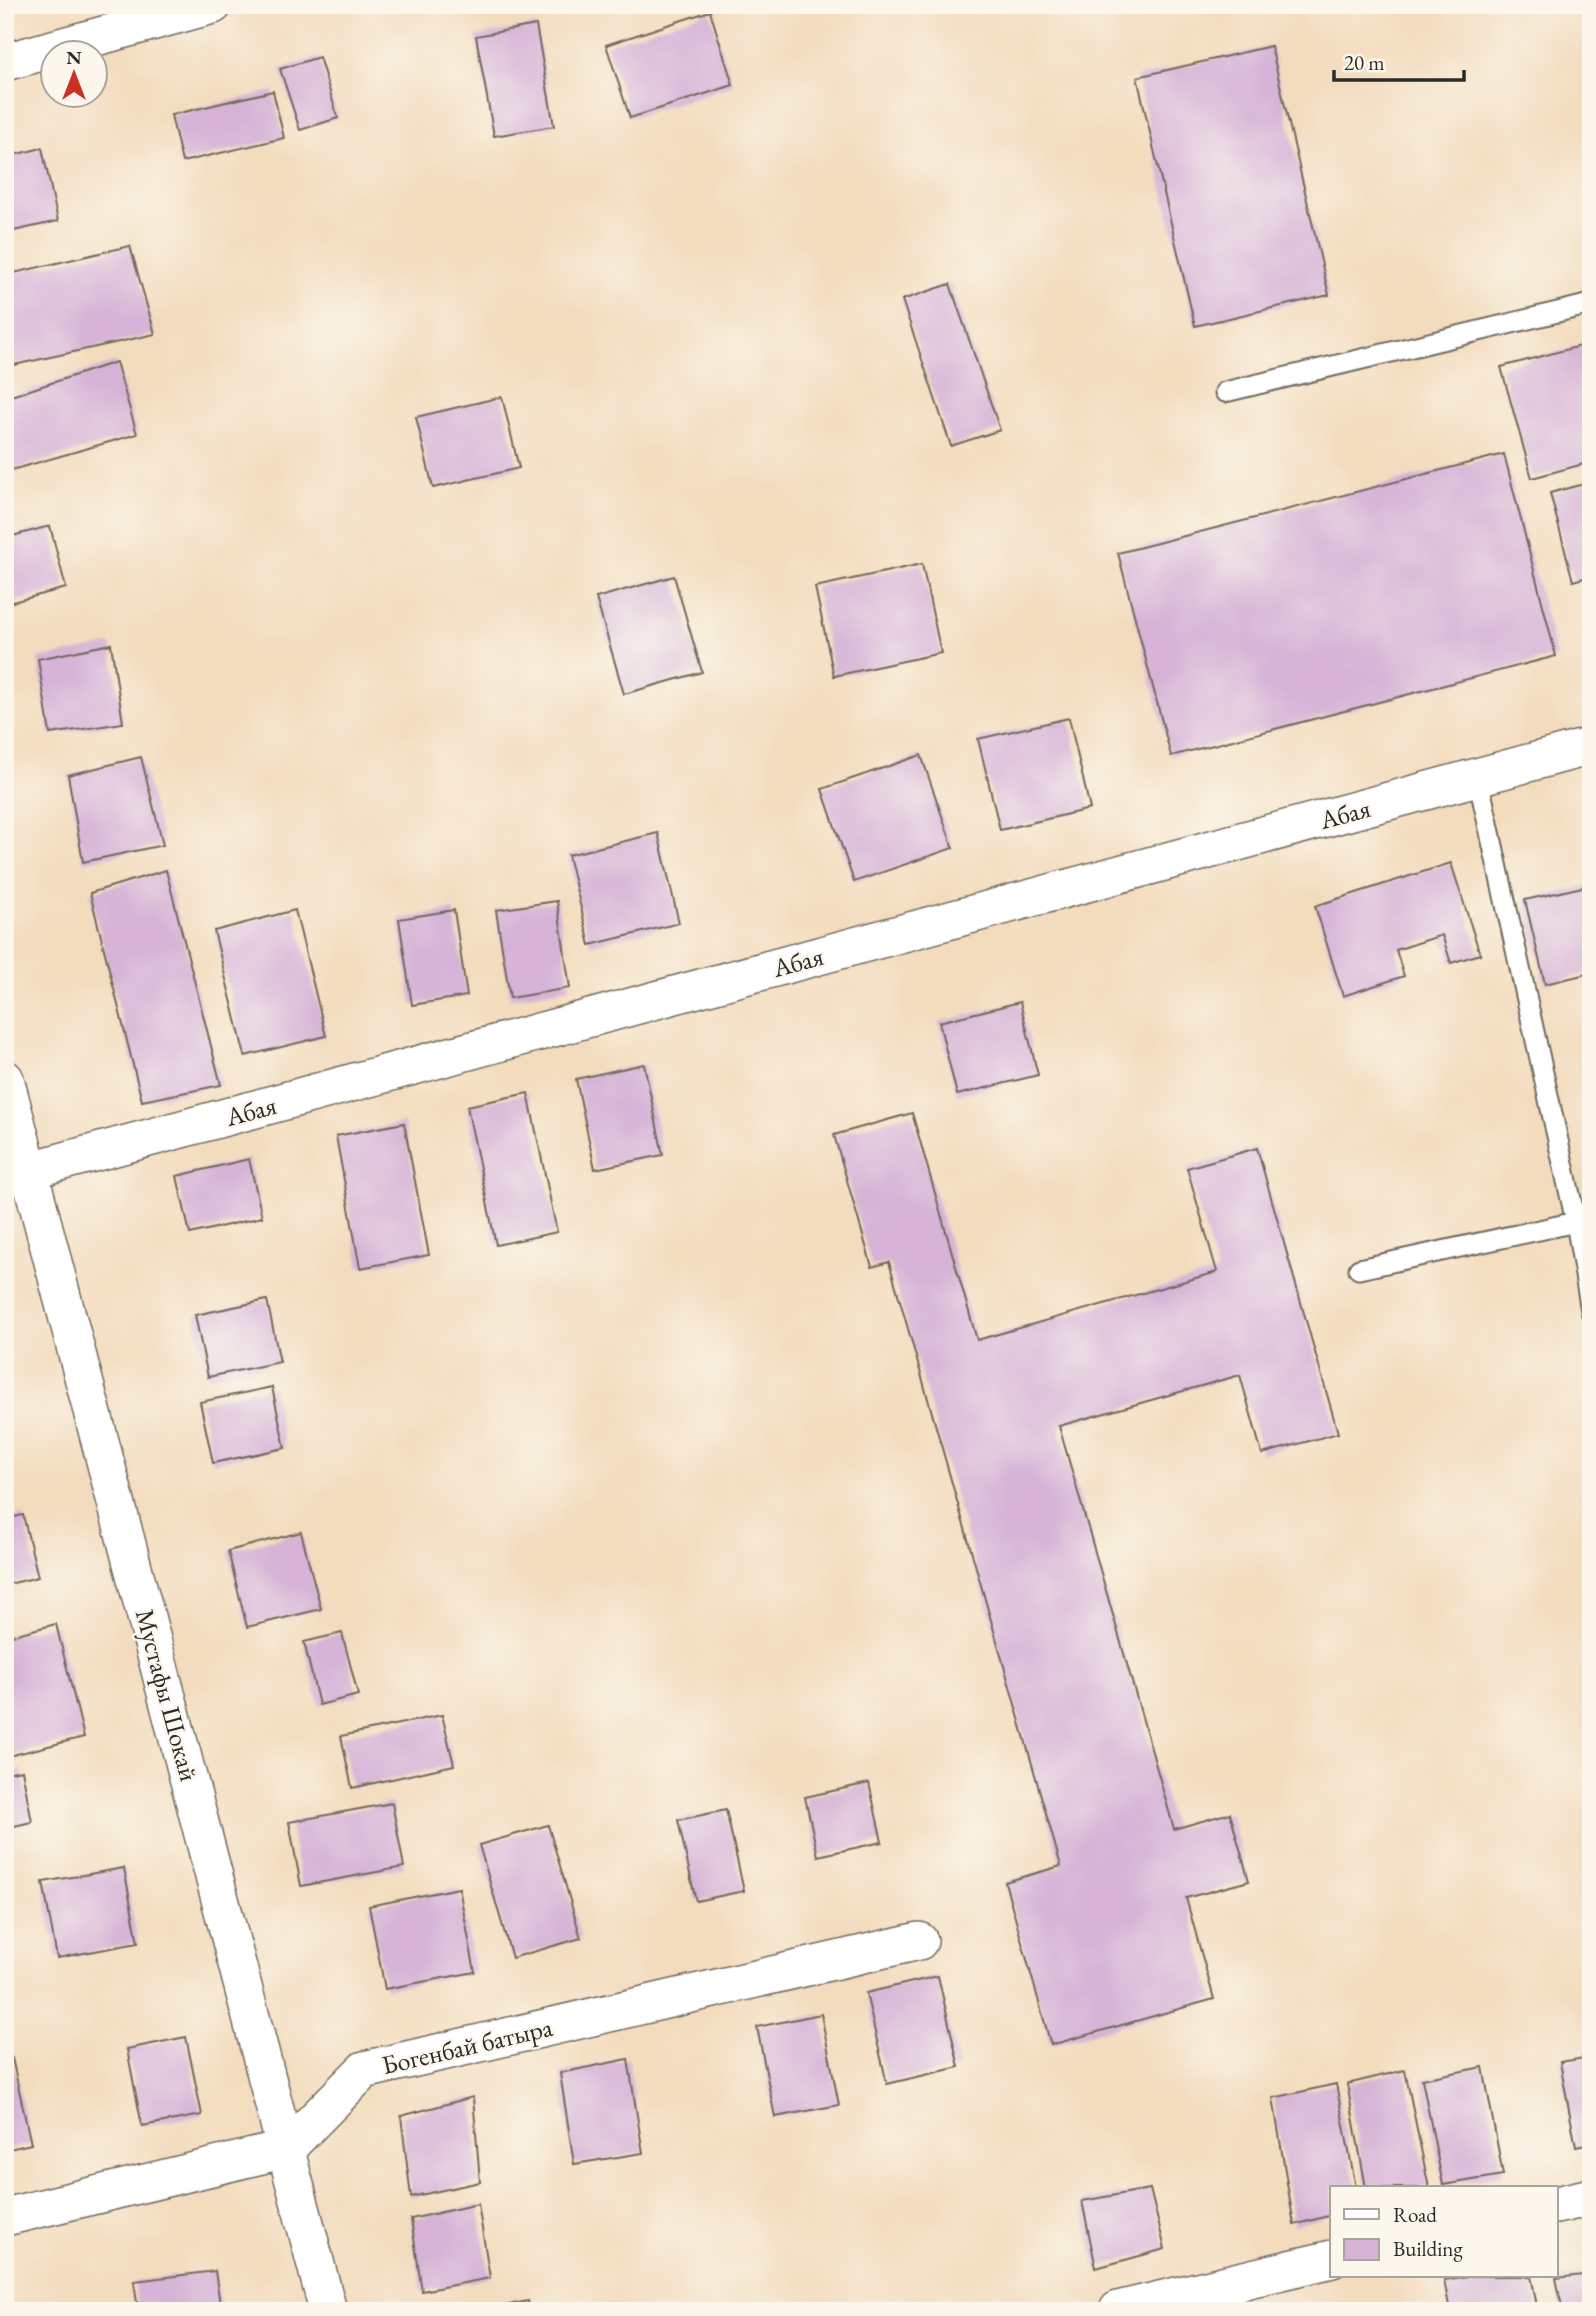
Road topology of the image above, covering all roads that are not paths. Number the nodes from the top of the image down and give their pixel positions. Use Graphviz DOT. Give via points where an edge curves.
graph roads {
  1 [pos="213,5"];
  2 [pos="5,62"];
  3 [pos="1591,304"];
  4 [pos="1225,392"];
  5 [pos="1591,746"];
  6 [pos="1478,778"];
  7 [pos="5,1079"];
  8 [pos="17,1174"];
  9 [pos="1576,1222"];
  10 [pos="1359,1269"];
  11 [pos="1591,1311"];
  12 [pos="919,1941"];
  13 [pos="286,2149"];
  14 [pos="1591,2197"];
  15 [pos="1558,2205"];
  16 [pos="5,2217"];
  17 [pos="1330,2259"];
  18 [pos="1118,2310"];
  19 [pos="328,2311"];
  1 -- 2 [label="street"];
  3 -- 4 [label="lane"];
  5 -- 6 [label="street, Абая"];
  6 -- 8 [label="street, Абая"];
  6 -- 9 [label="lane"];
  7 -- 8 [label="street, Мустафы Шокай"];
  8 -- 13 [label="street, Мустафы Шокай"];
  9 -- 10 [label="lane"];
  9 -- 11 [label="lane"];
  12 -- 13 [label="street, Богенбай батыра" via="364,2070"];
  13 -- 16 [label="street"];
  13 -- 19 [label="street, Мустафы Шокай"];
  14 -- 15 [label="street"];
  17 -- 18 [label="street"];
}
